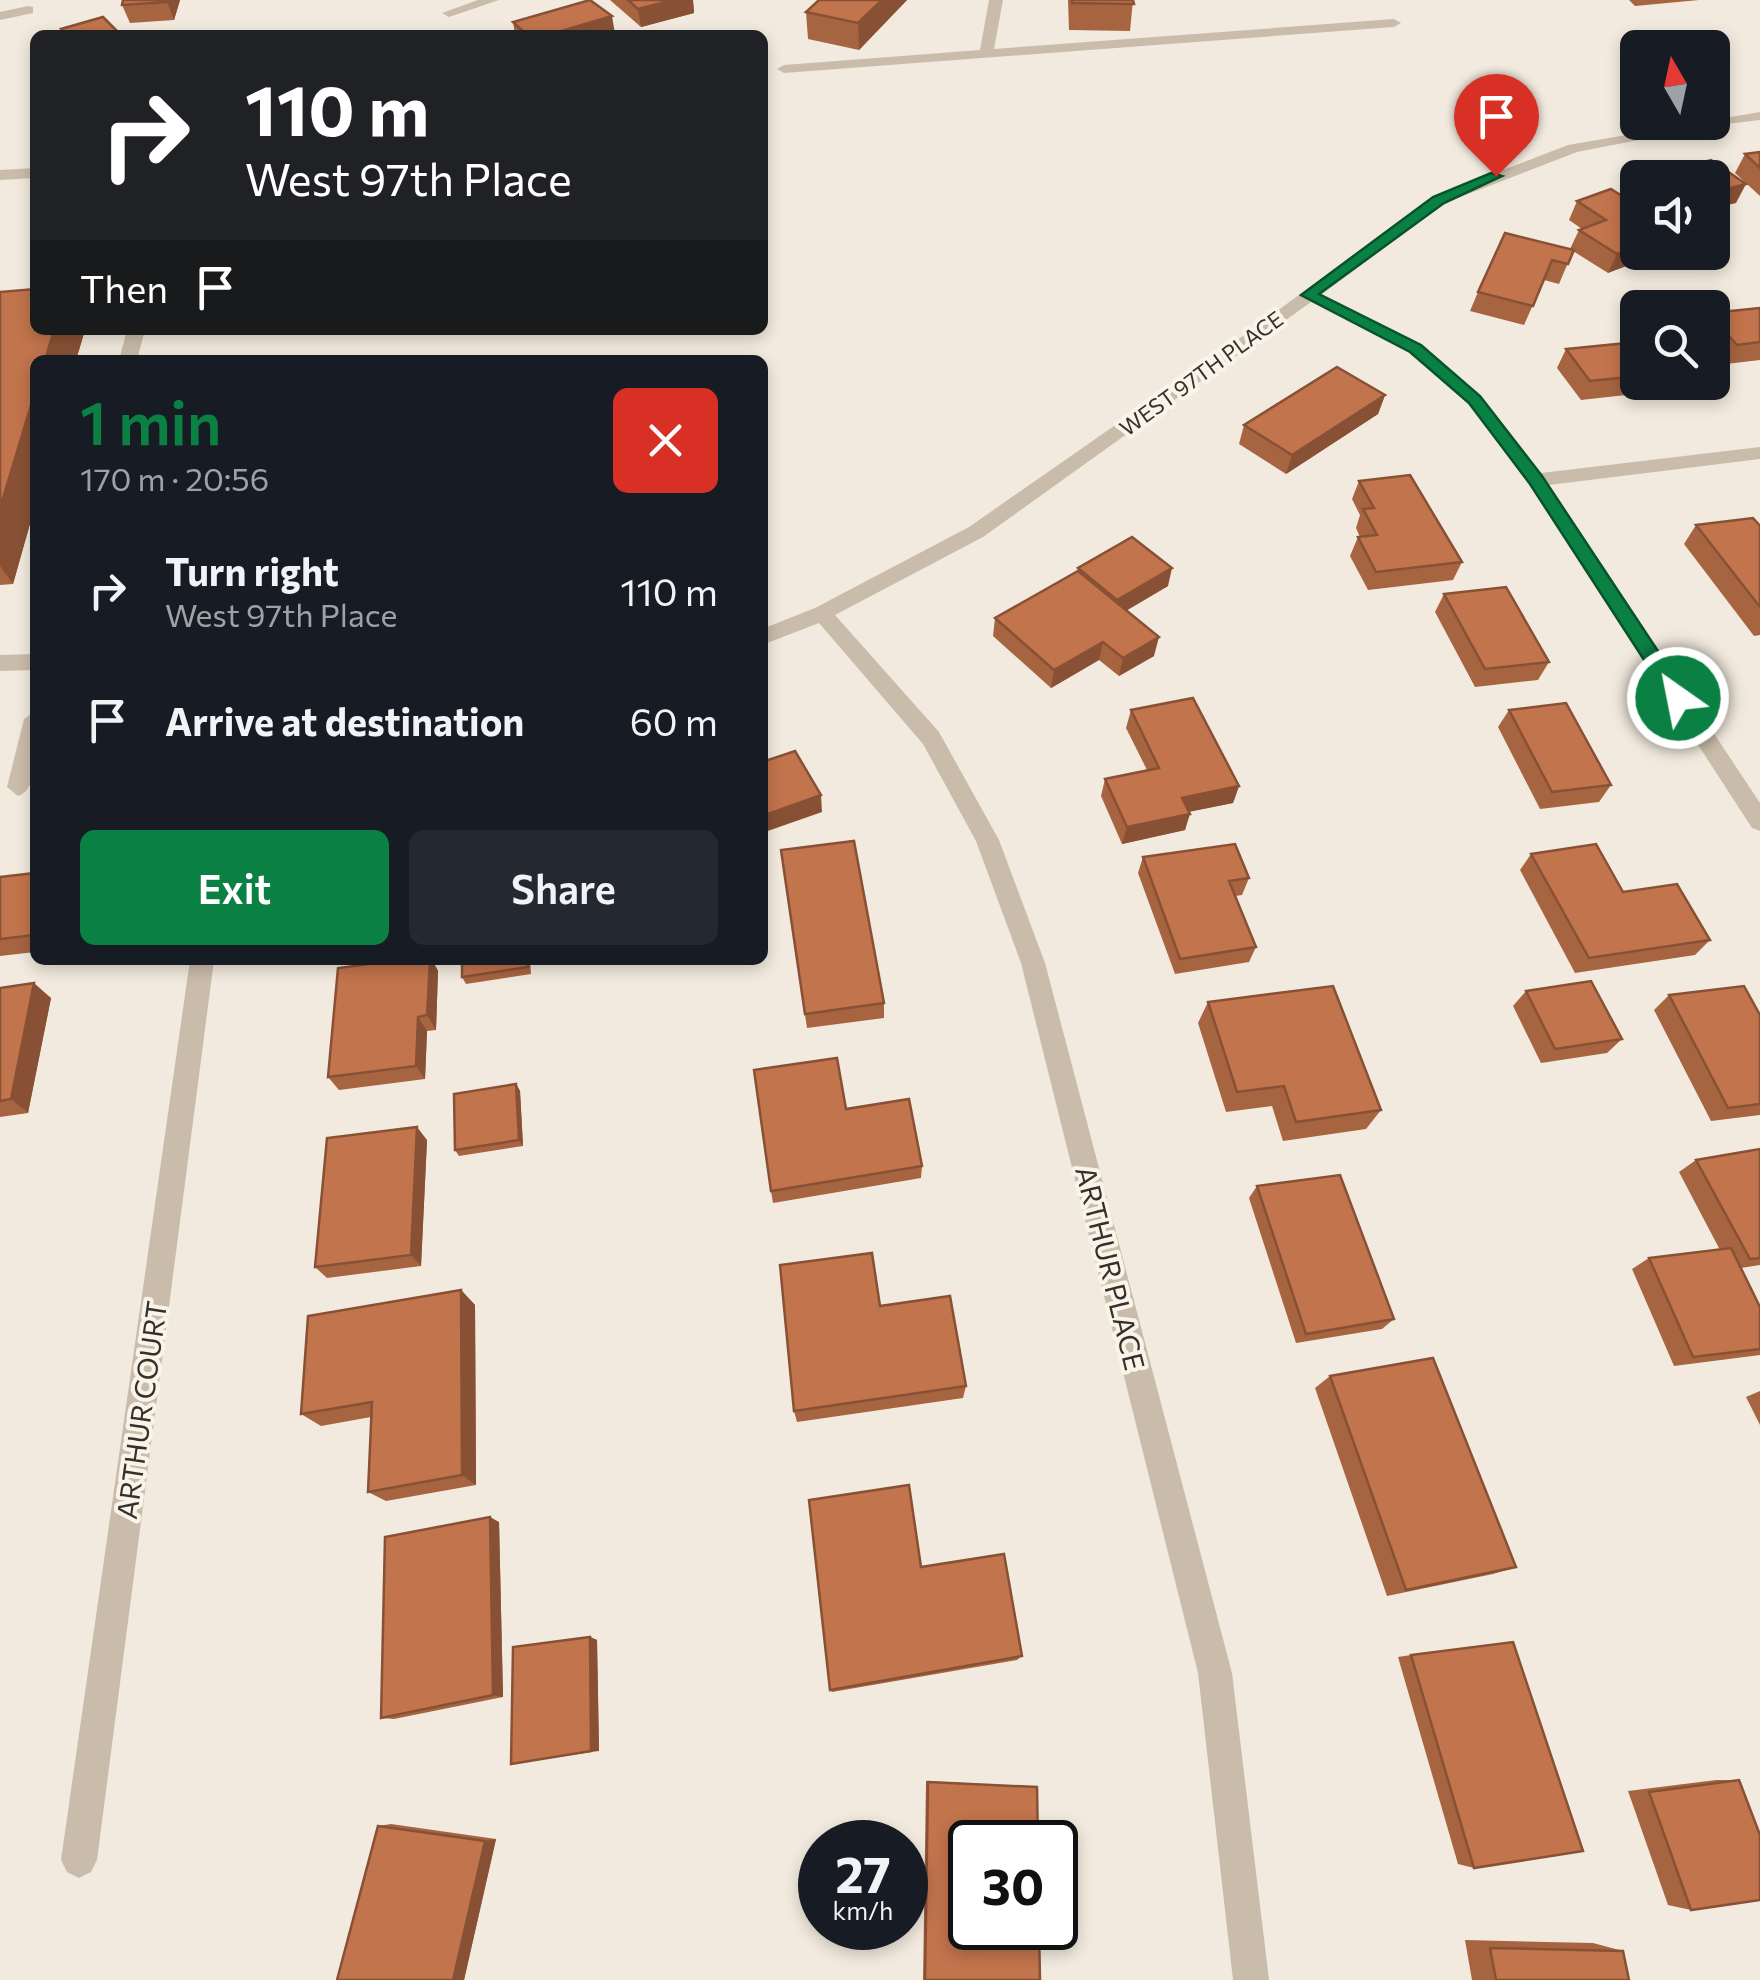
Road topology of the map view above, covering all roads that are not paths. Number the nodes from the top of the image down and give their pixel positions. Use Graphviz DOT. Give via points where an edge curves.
graph roads {
  1 [pos="492,0"];
  2 [pos="996,0"];
  3 [pos="28,10"];
  4 [pos="449,13"];
  5 [pos="0,16"];
  6 [pos="1394,23"];
  7 [pos="986,53"];
  8 [pos="784,69"];
  9 [pos="1760,116"];
  10 [pos="1730,120"];
  11 [pos="1620,139"];
  12 [pos="30,173"];
  13 [pos="0,175"];
  14 [pos="1309,295"];
  15 [pos="1760,453"];
  16 [pos="1536,480"];
  17 [pos="822,613"];
  18 [pos="768,636"];
  19 [pos="30,662"];
  20 [pos="0,664"];
  21 [pos="30,738"];
  22 [pos="18,787"];
  23 [pos="1760,822"];
  24 [pos="201,965"];
  25 [pos="79,1860"];
  26 [pos="1251,1980"];
  1 -- 4 [label="street"];
  2 -- 7 [label="street"];
  3 -- 5 [label="street"];
  6 -- 7 [label="street"];
  7 -- 8 [label="street"];
  9 -- 10 [label="street, WEST 97TH PLACE"];
  11 -- 14 [label="street, WEST 97TH PLACE" via="1574,148 1438,200"];
  12 -- 13 [label="street"];
  14 -- 16 [label="street" via="1415,348 1474,400"];
  14 -- 17 [label="street, WEST 97TH PLACE" via="976,532"];
  15 -- 16 [label="street"];
  16 -- 23 [label="street"];
  17 -- 18 [label="street, WEST 97TH PLACE"];
  17 -- 26 [label="street, ARTHUR PLACE" via="931,738 987,840 1032,964 1214,1673"];
  19 -- 20 [label="street"];
  21 -- 22 [label="street"];
  24 -- 25 [label="street, ARTHUR COURT"];
}
